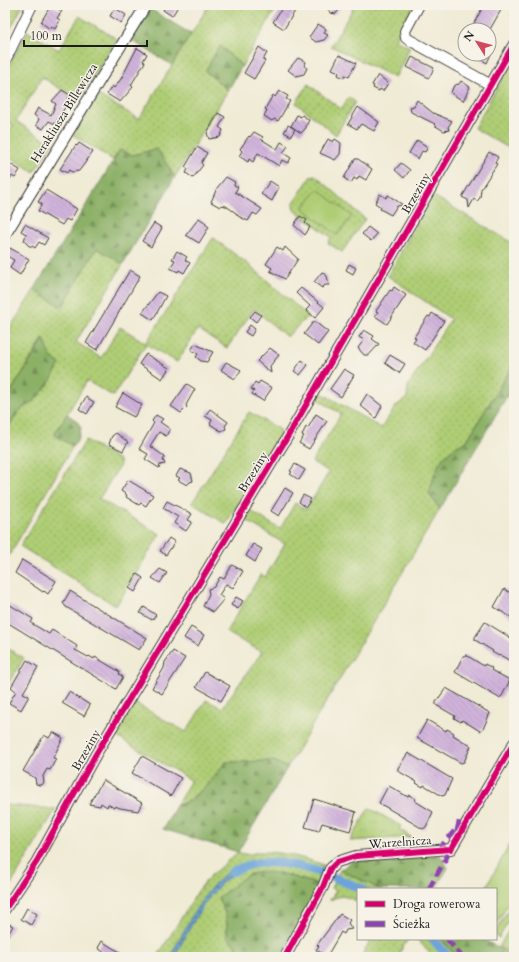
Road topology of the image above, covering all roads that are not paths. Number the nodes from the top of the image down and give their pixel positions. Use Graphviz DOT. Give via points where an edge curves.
graph roads {
  1 [pos="32,5"];
  2 [pos="146,5"];
  3 [pos="419,5"];
  4 [pos="514,44"];
  5 [pos="5,61"];
  6 [pos="491,85"];
  7 [pos="5,235"];
  8 [pos="514,742"];
  9 [pos="5,909"];
  10 [pos="285,957"];
  1 -- 5 [label="street"];
  2 -- 7 [label="street, Herakliusza Billewicza"];
  3 -- 6 [label="street" via="405,31 406,38"];
  4 -- 6 [label="street, Brzeziny"];
  6 -- 9 [label="street, Brzeziny" via="306,405 96,754 36,861"];
  8 -- 10 [label="street, Warzelnicza" via="451,849 356,856 337,862 330,869"];
}
